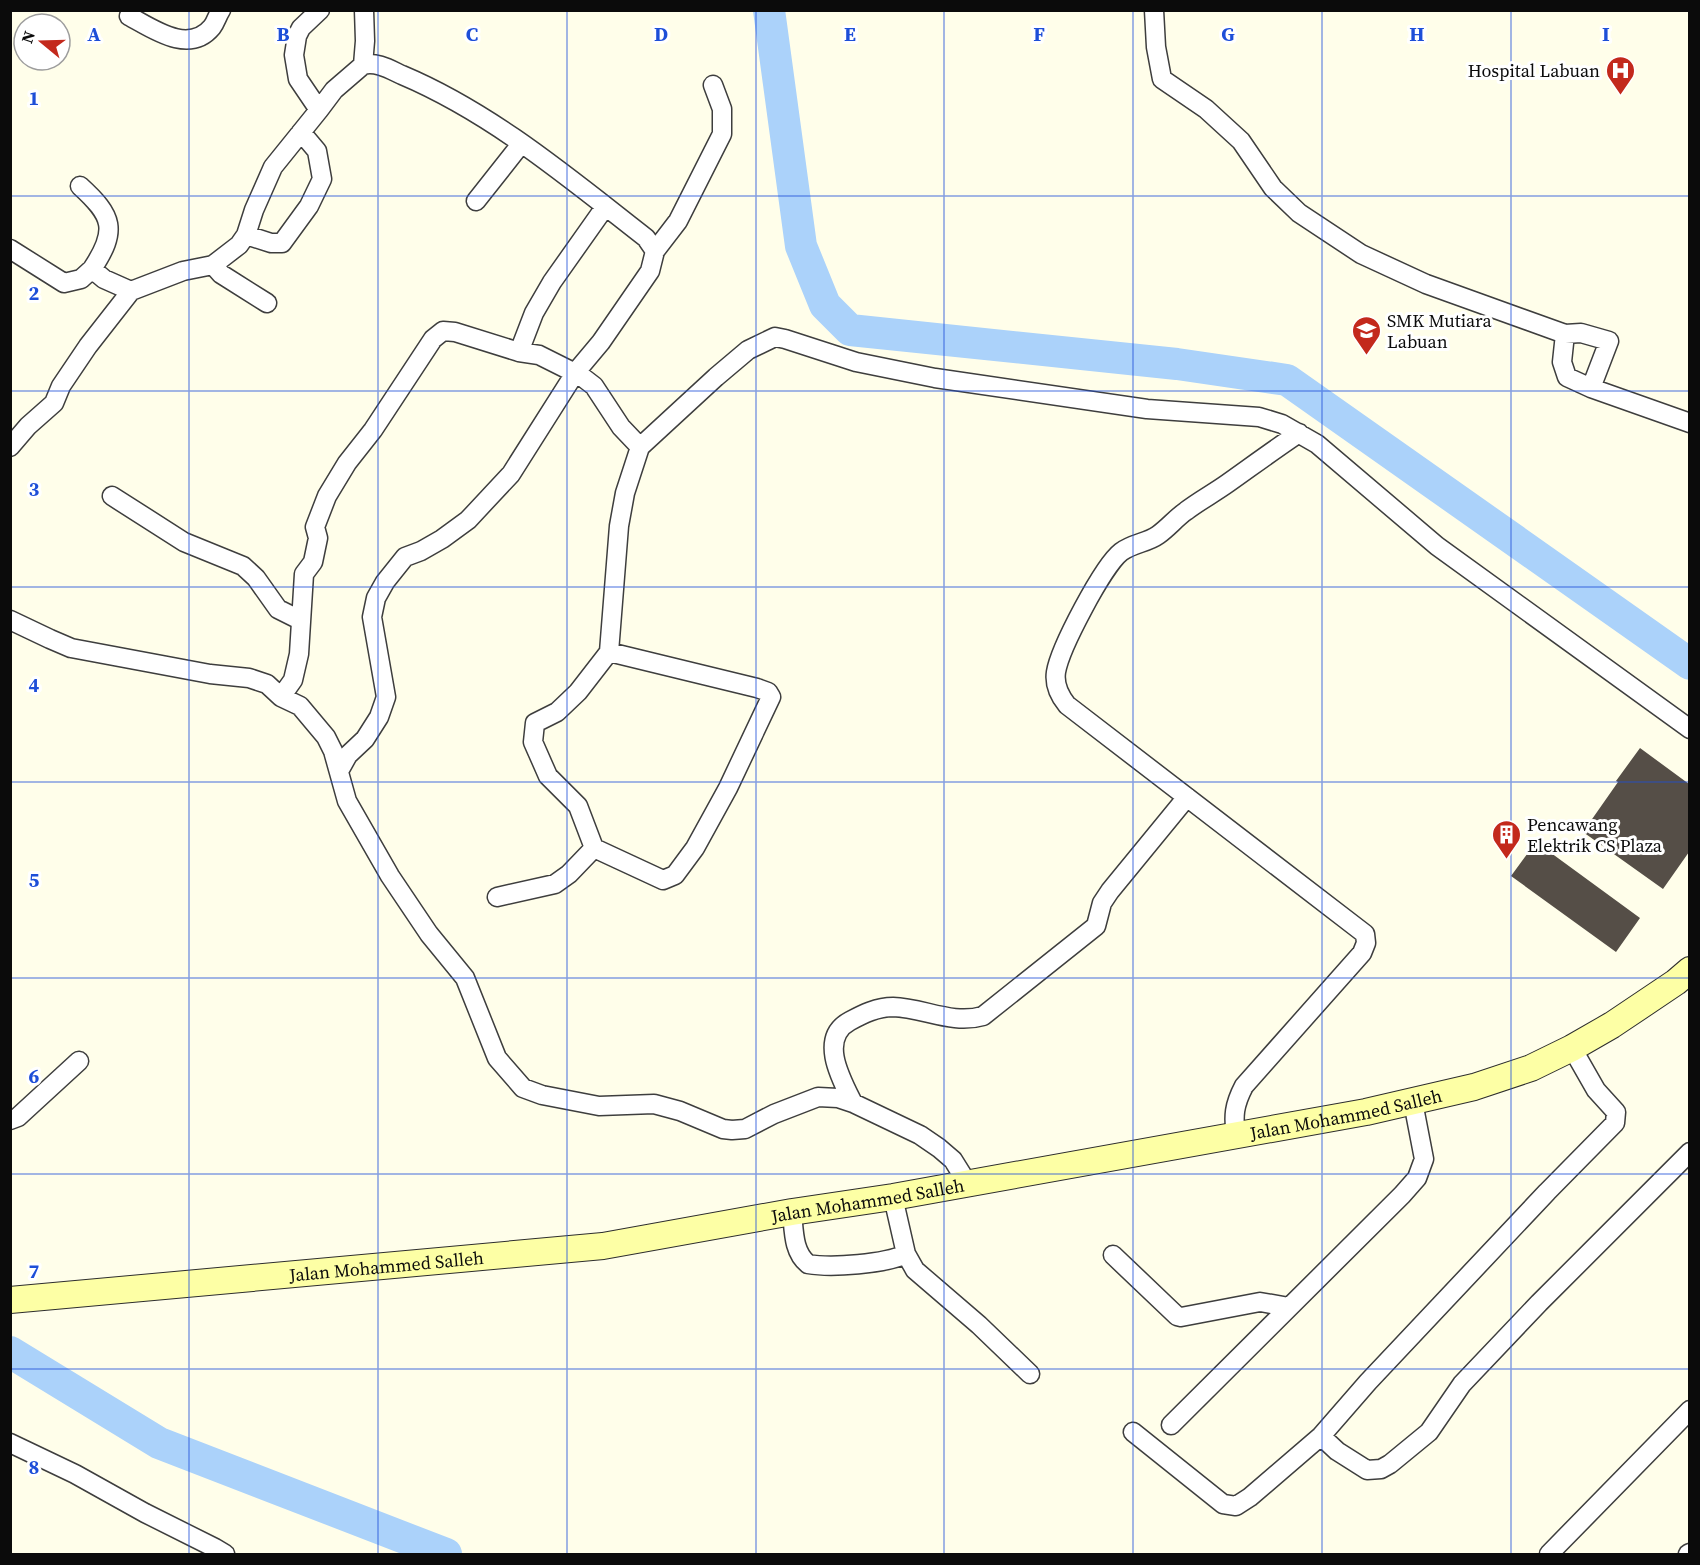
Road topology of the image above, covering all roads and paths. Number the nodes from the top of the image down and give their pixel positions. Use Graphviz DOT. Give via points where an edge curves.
graph roads {
  1 [pos="221,10"];
  2 [pos="320,10"];
  3 [pos="363,10"];
  4 [pos="1154,10"];
  5 [pos="129,16"];
  6 [pos="363,65"];
  7 [pos="713,85"];
  8 [pos="319,110"];
  9 [pos="301,132"];
  10 [pos="521,144"];
  11 [pos="80,186"];
  12 [pos="476,201"];
  13 [pos="605,207"];
  14 [pos="246,235"];
  15 [pos="10,249"];
  16 [pos="655,251"];
  17 [pos="213,265"];
  18 [pos="92,269"];
  19 [pos="131,291"];
  20 [pos="267,303"];
  21 [pos="1565,334"];
  22 [pos="519,352"];
  23 [pos="575,373"];
  24 [pos="1591,388"];
  25 [pos="1689,423"];
  26 [pos="1299,433"];
  27 [pos="10,447"];
  28 [pos="640,447"];
  29 [pos="112,496"];
  30 [pos="10,620"];
  31 [pos="300,620"];
  32 [pos="609,652"];
  33 [pos="281,697"];
  34 [pos="1689,729"];
  35 [pos="339,771"];
  36 [pos="1187,797"];
  37 [pos="594,848"];
  38 [pos="497,897"];
  39 [pos="1689,970"];
  40 [pos="1572,1048"];
  41 [pos="79,1061"];
  42 [pos="1413,1102"];
  43 [pos="853,1103"];
  44 [pos="10,1120"];
  45 [pos="1236,1137"];
  46 [pos="1689,1152"];
  47 [pos="968,1184"];
  48 [pos="893,1197"];
  49 [pos="792,1212"];
  50 [pos="906,1254"];
  51 [pos="1113,1255"];
  52 [pos="10,1300"];
  53 [pos="1289,1307"];
  54 [pos="1030,1374"];
  55 [pos="1689,1410"];
  56 [pos="1171,1425"];
  57 [pos="1133,1432"];
  58 [pos="1322,1436"];
  59 [pos="10,1443"];
  60 [pos="225,1554"];
  61 [pos="1550,1554"];
  1 -- 5 [label="street" via="212,27 199,38 189,40 173,38"];
  2 -- 8 [label="street" via="301,28 294,55 298,79"];
  3 -- 6 [label="street"];
  4 -- 21 [label="street" via="1162,80 1206,109 1241,141 1273,188 1299,213 1384,265"];
  6 -- 8 [label="street" via="334,90"];
  6 -- 10 [label="street" via="382,67 438,90"];
  7 -- 16 [label="street" via="722,109 722,134 678,221"];
  8 -- 9 [label="street"];
  9 -- 14 [label="street" via="273,167"];
  9 -- 14 [label="street" via="317,151 322,171 309,206 282,243"];
  10 -- 12 [label="street"];
  10 -- 13 [label="street"];
  11 -- 18 [label="street" via="110,222 102,254"];
  13 -- 16 [label="street" via="646,238"];
  13 -- 22 [label="street" via="552,282"];
  14 -- 17 [label="street"];
  15 -- 18 [label="street" via="64,283 81,279"];
  16 -- 23 [label="street" via="650,271"];
  17 -- 19 [label="street" via="183,271"];
  17 -- 20 [label="street"];
  18 -- 19 [label="street"];
  19 -- 27 [label="street" via="61,386 54,403"];
  21 -- 24 [label="street" via="1564,372 1572,381"];
  21 -- 24 [label="street" via="1581,333 1609,341"];
  22 -- 23 [label="street" via="539,355"];
  22 -- 31 [label="street" via="443,331 433,339 327,496 315,527 318,538 314,562 304,574"];
  23 -- 28 [label="street" via="594,386 621,427"];
  23 -- 35 [label="street" via="511,474 468,520 442,539 405,557 385,582 372,617 386,697 379,717"];
  24 -- 25 [label="street"];
  26 -- 28 [label="street" via="1259,417 1147,409 935,378 856,362 775,338 748,350"];
  26 -- 34 [label="street" via="1437,546"];
  26 -- 36 [label="street" via="1184,512 1161,534 1120,553 1087,602 1058,666 1056,685 1067,705"];
  28 -- 32 [label="street" via="619,526"];
  29 -- 31 [label="street" via="184,542 243,566 278,609"];
  30 -- 33 [label="street" via="71,648 249,678 267,684"];
  31 -- 33 [label="street" via="293,680"];
  32 -- 37 [label="street" via="578,692 557,712 535,723 532,733 548,776 578,806"];
  32 -- 37 [label="street" via="757,687 771,697 728,788 695,848 675,875 663,880"];
  33 -- 35 [label="street" via="300,706 326,737"];
  35 -- 43 [label="street" via="347,801 390,876 465,978 497,1058 523,1088 599,1106 654,1104 732,1130 745,1129 818,1097"];
  36 -- 43 [label="street" via="1110,891 1096,926 983,1016 962,1019 891,1007 863,1014 841,1027 833,1050"];
  36 -- 45 [label="street" via="1365,934 1362,953 1244,1086 1233,1116"];
  37 -- 38 [label="street" via="555,884"];
  39 -- 40 [label="main road, Jalan Mohammed Salleh" via="1612,1025"];
  40 -- 42 [label="main road, Jalan Mohammed Salleh" via="1531,1068"];
  40 -- 58 [label="street" via="1596,1090 1616,1112 1615,1123 1368,1382"];
  41 -- 44 [label="street"];
  42 -- 45 [label="main road, Jalan Mohammed Salleh"];
  42 -- 53 [label="street" via="1424,1159 1417,1178"];
  43 -- 47 [label="street" via="939,1148 953,1160"];
  45 -- 47 [label="main road, Jalan Mohammed Salleh"];
  46 -- 58 [label="street" via="1462,1384 1429,1432 1390,1464 1367,1470"];
  47 -- 48 [label="main road, Jalan Mohammed Salleh"];
  48 -- 49 [label="main road, Jalan Mohammed Salleh"];
  48 -- 50 [label="street"];
  49 -- 50 [label="street" via="796,1248 808,1264 885,1261"];
  49 -- 52 [label="main road, Jalan Mohammed Salleh" via="603,1246"];
  50 -- 54 [label="street" via="915,1270"];
  51 -- 53 [label="street" via="1177,1316 1260,1302"];
  53 -- 56 [label="street"];
  55 -- 61 [label="street"];
  57 -- 58 [label="street" via="1223,1504 1236,1506"];
  59 -- 60 [label="street"];
}
